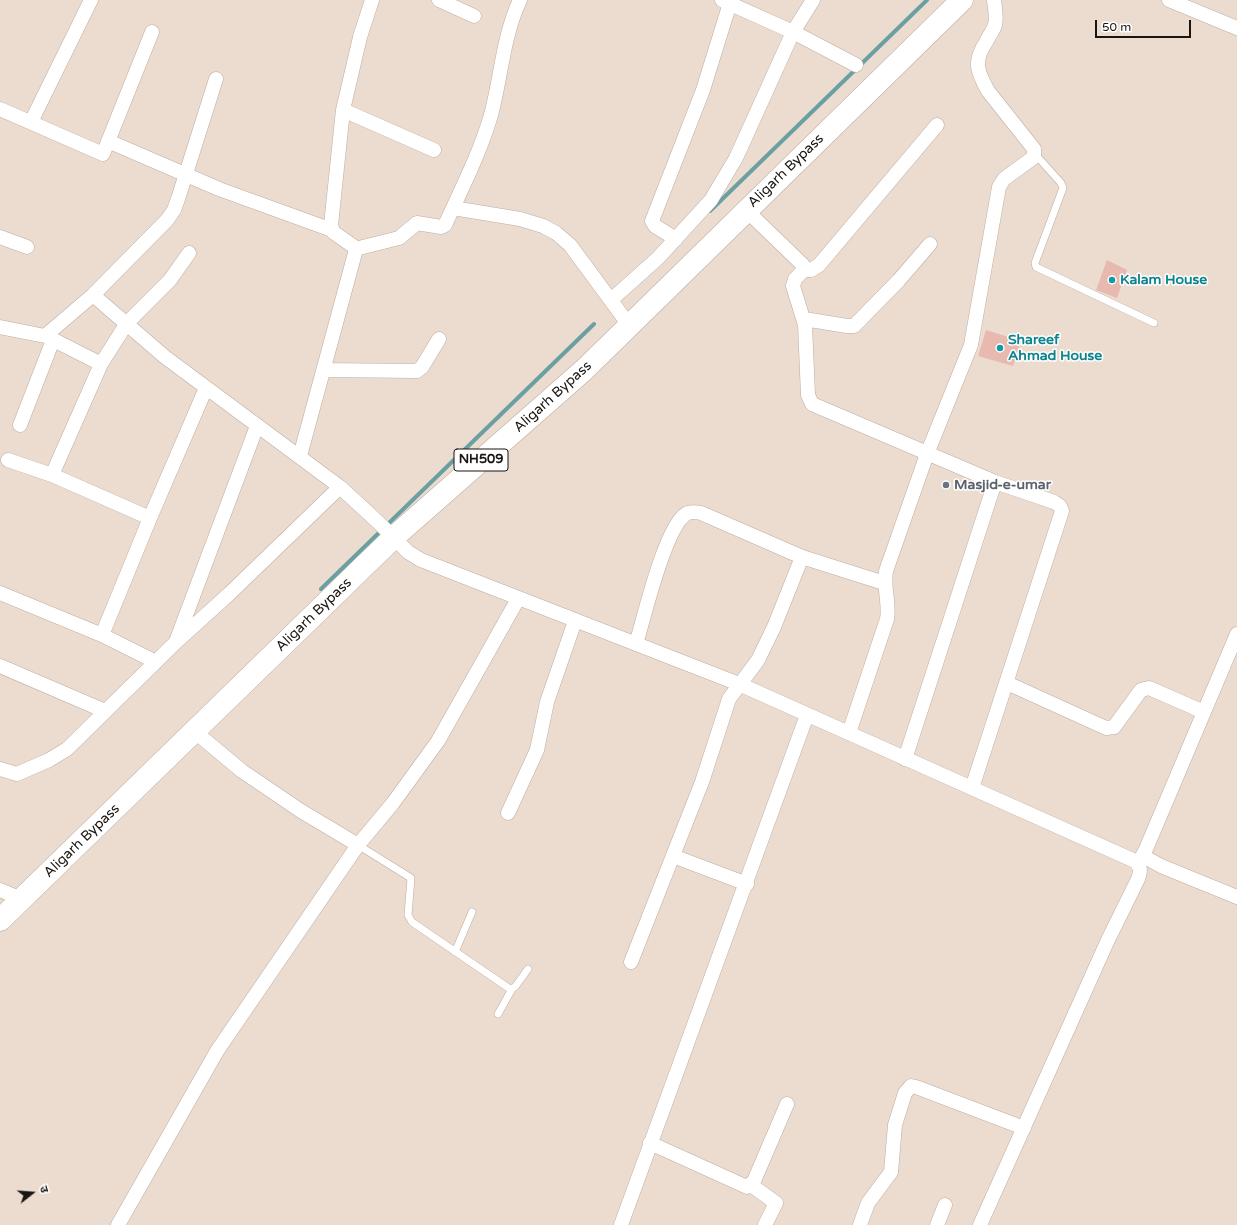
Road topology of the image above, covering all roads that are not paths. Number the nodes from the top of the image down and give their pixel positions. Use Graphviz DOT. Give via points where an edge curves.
graph roads {
  1 [pos="91,0"];
  2 [pos="372,0"];
  3 [pos="439,0"];
  4 [pos="520,0"];
  5 [pos="962,0"];
  6 [pos="994,0"];
  7 [pos="1169,0"];
  8 [pos="726,2"];
  9 [pos="807,2"];
  10 [pos="474,16"];
  11 [pos="1237,28"];
  12 [pos="152,32"];
  13 [pos="793,32"];
  14 [pos="856,65"];
  15 [pos="216,80"];
  16 [pos="0,110"];
  17 [pos="343,110"];
  18 [pos="31,122"];
  19 [pos="937,125"];
  20 [pos="108,141"];
  21 [pos="434,150"];
  22 [pos="1035,154"];
  23 [pos="186,173"];
  24 [pos="453,208"];
  25 [pos="746,210"];
  26 [pos="332,230"];
  27 [pos="0,237"];
  28 [pos="676,239"];
  29 [pos="930,244"];
  30 [pos="27,247"];
  31 [pos="355,249"];
  32 [pos="189,253"];
  33 [pos="804,270"];
  34 [pos="93,295"];
  35 [pos="611,300"];
  36 [pos="804,318"];
  37 [pos="127,323"];
  38 [pos="1154,324"];
  39 [pos="630,326"];
  40 [pos="0,328"];
  41 [pos="49,338"];
  42 [pos="439,339"];
  43 [pos="101,364"];
  44 [pos="323,370"];
  45 [pos="206,388"];
  46 [pos="20,425"];
  47 [pos="257,426"];
  48 [pos="927,454"];
  49 [pos="300,456"];
  50 [pos="8,460"];
  51 [pos="52,475"];
  52 [pos="995,482"];
  53 [pos="340,487"];
  54 [pos="150,518"];
  55 [pos="391,534"];
  56 [pos="802,557"];
  57 [pos="884,583"];
  58 [pos="0,593"];
  59 [pos="518,599"];
  60 [pos="575,621"];
  61 [pos="1237,634"];
  62 [pos="102,635"];
  63 [pos="176,642"];
  64 [pos="636,644"];
  65 [pos="156,662"];
  66 [pos="0,666"];
  67 [pos="1007,683"];
  68 [pos="739,684"];
  69 [pos="105,711"];
  70 [pos="1204,712"];
  71 [pos="807,715"];
  72 [pos="194,731"];
  73 [pos="849,733"];
  74 [pos="905,760"];
  75 [pos="0,768"];
  76 [pos="972,788"];
  77 [pos="508,813"];
  78 [pos="358,845"];
  79 [pos="673,856"];
  80 [pos="1140,860"];
  81 [pos="747,884"];
  82 [pos="0,890"];
  83 [pos="1237,897"];
  84 [pos="22,899"];
  85 [pos="472,912"];
  86 [pos="0,920"];
  87 [pos="455,952"];
  88 [pos="631,962"];
  89 [pos="528,968"];
  90 [pos="512,989"];
  91 [pos="498,1014"];
  92 [pos="786,1104"];
  93 [pos="1024,1128"];
  94 [pos="650,1143"];
  95 [pos="751,1185"];
  96 [pos="945,1206"];
  97 [pos="118,1225"];
  98 [pos="621,1225"];
  99 [pos="765,1225"];
  100 [pos="860,1225"];
  101 [pos="937,1225"];
  102 [pos="980,1225"];
  1 -- 18 [label="street"];
  2 -- 17 [label="street" via="360,36"];
  3 -- 10 [label="street"];
  4 -- 24 [label="street" via="511,24 490,116"];
  5 -- 25 [label="highway, Aligarh Bypass / NH509"];
  6 -- 22 [label="street" via="995,24 978,54 979,69 988,91 1034,149"];
  7 -- 11 [label="street"];
  8 -- 13 [label="street"];
  8 -- 28 [label="street" via="703,90 652,221 655,226"];
  9 -- 13 [label="street"];
  12 -- 20 [label="street"];
  13 -- 14 [label="street"];
  13 -- 28 [label="street" via="736,158 707,205"];
  15 -- 23 [label="street"];
  16 -- 18 [label="street"];
  17 -- 21 [label="street"];
  17 -- 26 [label="street"];
  18 -- 20 [label="street" via="103,154"];
  19 -- 33 [label="street" via="819,265 811,270"];
  20 -- 23 [label="street"];
  22 -- 38 [label="lane" via="1063,188 1035,263 1036,267"];
  22 -- 48 [label="street" via="1001,182 971,346"];
  23 -- 26 [label="street" via="219,189"];
  23 -- 34 [label="street" via="174,210 167,220"];
  24 -- 31 [label="street" via="443,227 417,223 399,238"];
  24 -- 35 [label="street" via="520,219 556,233 570,245"];
  25 -- 33 [label="street" via="803,265"];
  25 -- 39 [label="highway, Aligarh Bypass / NH509"];
  26 -- 31 [label="street"];
  27 -- 30 [label="street"];
  28 -- 35 [label="street" via="647,269"];
  29 -- 36 [label="street" via="854,326"];
  31 -- 44 [label="street"];
  32 -- 37 [label="street" via="170,280"];
  33 -- 36 [label="street" via="793,283"];
  34 -- 37 [label="street"];
  34 -- 41 [label="street"];
  35 -- 39 [label="street"];
  36 -- 48 [label="street" via="808,395 812,404"];
  37 -- 43 [label="street"];
  37 -- 45 [label="street" via="165,357"];
  39 -- 55 [label="highway, Aligarh Bypass / NH509" via="585,369"];
  40 -- 41 [label="street"];
  41 -- 43 [label="street"];
  41 -- 46 [label="street"];
  42 -- 44 [label="street" via="417,371"];
  43 -- 51 [label="street"];
  44 -- 49 [label="street"];
  45 -- 47 [label="street"];
  45 -- 54 [label="street"];
  47 -- 49 [label="street"];
  47 -- 63 [label="street"];
  48 -- 52 [label="street"];
  48 -- 57 [label="street"];
  49 -- 53 [label="street"];
  50 -- 51 [label="street"];
  51 -- 54 [label="street"];
  52 -- 67 [label="street" via="1054,502 1062,512"];
  52 -- 74 [label="street"];
  53 -- 55 [label="street"];
  53 -- 63 [label="street"];
  54 -- 62 [label="street"];
  55 -- 59 [label="street" via="408,552 421,560"];
  55 -- 72 [label="highway, Aligarh Bypass / NH509"];
  56 -- 57 [label="street"];
  56 -- 64 [label="street" via="701,513 686,513 673,532 661,560"];
  56 -- 68 [label="street" via="774,627 751,671"];
  57 -- 73 [label="street" via="889,610 887,620"];
  58 -- 62 [label="street"];
  59 -- 60 [label="street"];
  59 -- 78 [label="street" via="438,742"];
  60 -- 64 [label="street"];
  60 -- 77 [label="street" via="545,709 537,750"];
  61 -- 70 [label="street"];
  62 -- 65 [label="street"];
  63 -- 65 [label="street"];
  64 -- 68 [label="street"];
  65 -- 69 [label="street"];
  66 -- 69 [label="street"];
  67 -- 70 [label="street" via="1110,729 1145,688"];
  67 -- 76 [label="street"];
  68 -- 71 [label="street"];
  68 -- 79 [label="street" via="729,700 702,782"];
  69 -- 75 [label="street" via="59,755 17,774"];
  70 -- 80 [label="street"];
  71 -- 73 [label="street"];
  71 -- 81 [label="street"];
  72 -- 78 [label="street" via="242,770 301,811"];
  72 -- 84 [label="highway, Aligarh Bypass / NH509"];
  73 -- 74 [label="street"];
  74 -- 76 [label="street"];
  76 -- 80 [label="street" via="1135,861"];
  78 -- 87 [label="lane" via="409,875 409,919"];
  78 -- 97 [label="street" via="217,1051"];
  79 -- 81 [label="street"];
  79 -- 88 [label="street"];
  80 -- 83 [label="street"];
  80 -- 93 [label="street" via="1138,879"];
  81 -- 94 [label="street"];
  82 -- 84 [label="street"];
  84 -- 86 [label="highway, Aligarh Bypass / NH509"];
  85 -- 87 [label="lane"];
  87 -- 90 [label="lane"];
  89 -- 90 [label="lane"];
  90 -- 91 [label="lane"];
  92 -- 95 [label="street"];
  93 -- 100 [label="street" via="911,1086 905,1093 895,1125 890,1172 868,1203"];
  93 -- 102 [label="street"];
  94 -- 95 [label="street" via="744,1186"];
  94 -- 98 [label="street"];
  95 -- 99 [label="street" via="776,1203"];
  96 -- 101 [label="street"];
}
